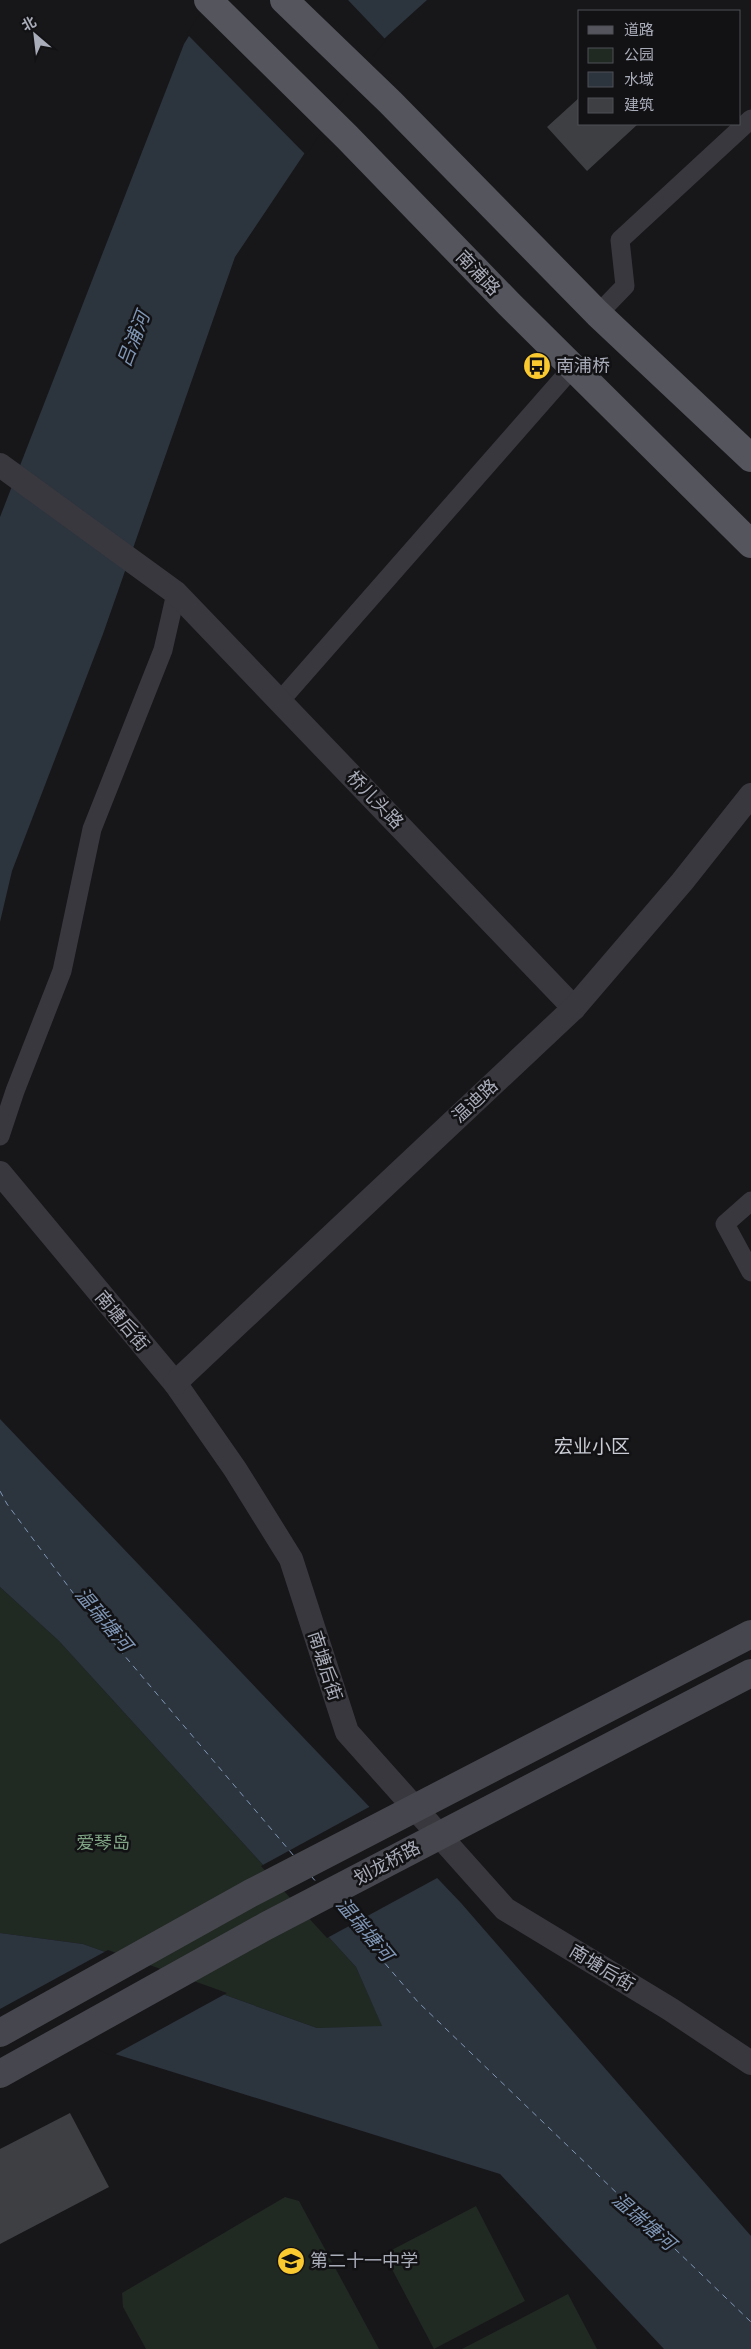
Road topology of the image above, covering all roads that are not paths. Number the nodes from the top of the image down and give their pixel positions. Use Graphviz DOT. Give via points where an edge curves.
graph roads {
  1 [pos="208,0"];
  2 [pos="284,0"];
  3 [pos="751,119"];
  4 [pos="598,314"];
  5 [pos="573,367"];
  6 [pos="751,458"];
  7 [pos="0,465"];
  8 [pos="751,544"];
  9 [pos="176,593"];
  10 [pos="280,701"];
  11 [pos="751,795"];
  12 [pos="574,1008"];
  13 [pos="0,1136"];
  14 [pos="0,1172"];
  15 [pos="751,1201"];
  16 [pos="751,1272"];
  17 [pos="175,1383"];
  18 [pos="751,1634"];
  19 [pos="751,1673"];
  20 [pos="0,2033"];
  21 [pos="751,2063"];
  22 [pos="0,2074"];
  1 -- 5 [label="main road, 南浦路"];
  2 -- 4 [label="main road" via="390,102"];
  3 -- 4 [label="street" via="620,240 625,286"];
  4 -- 6 [label="main road"];
  5 -- 8 [label="main road, 南浦路"];
  5 -- 10 [label="street"];
  7 -- 9 [label="street, 桥儿头路"];
  9 -- 10 [label="street, 桥儿头路"];
  9 -- 13 [label="street" via="162,650 92,829 62,971"];
  10 -- 12 [label="street, 桥儿头路"];
  11 -- 12 [label="street, 温迪路" via="682,882"];
  12 -- 17 [label="street, 温迪路"];
  14 -- 17 [label="street, 南塘后街"];
  15 -- 16 [label="street" via="724,1224"];
  17 -- 21 [label="street, 南塘后街" via="235,1469 291,1560 346,1732 505,1909 670,2009"];
  18 -- 20 [label="main road, 划龙桥路, bridge" via="251,1893"];
  19 -- 22 [label="main road, 划龙桥路, bridge" via="266,1926"];
}
